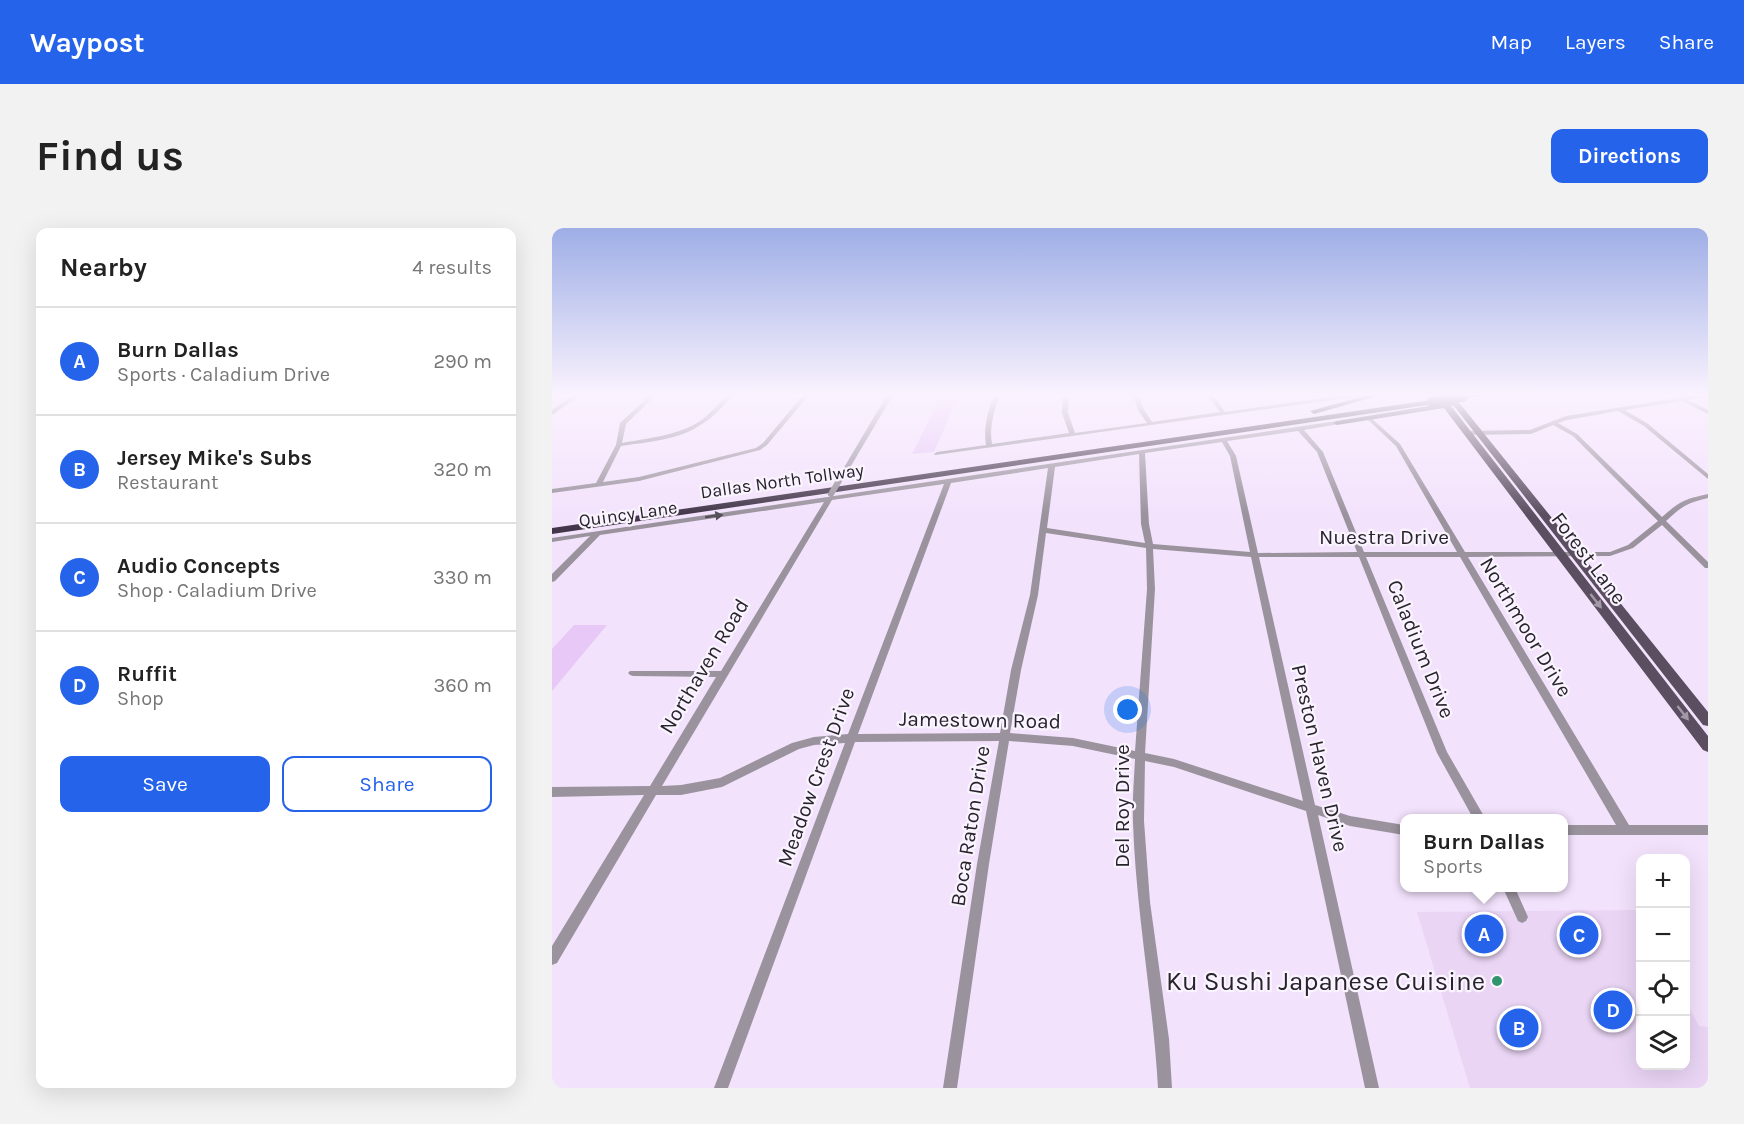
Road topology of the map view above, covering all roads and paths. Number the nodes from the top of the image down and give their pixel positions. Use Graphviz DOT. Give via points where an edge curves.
graph roads {
  1 [pos="621,435"];
  2 [pos="668,435"];
  3 [pos="772,435"];
  4 [pos="866,435"];
  5 [pos="987,435"];
  6 [pos="1073,435"];
  7 [pos="1172,435"];
  8 [pos="1208,435"];
  9 [pos="1228,435"];
  10 [pos="1253,435"];
  11 [pos="1305,435"];
  12 [pos="1387,435"];
  13 [pos="1470,435"];
  14 [pos="1482,435"];
  15 [pos="1575,435"];
  16 [pos="1658,435"];
  17 [pos="1196,437"];
  18 [pos="1223,439"];
  19 [pos="619,445"];
  20 [pos="989,447"];
  21 [pos="1142,451"];
  22 [pos="937,454"];
  23 [pos="1052,465"];
  24 [pos="1496,469"];
  25 [pos="1508,469"];
  26 [pos="1708,477"];
  27 [pos="948,481"];
  28 [pos="598,485"];
  29 [pos="552,491"];
  30 [pos="1708,496"];
  31 [pos="830,497"];
  32 [pos="1525,508"];
  33 [pos="1538,508"];
  34 [pos="1662,521"];
  35 [pos="552,524"];
  36 [pos="1044,530"];
  37 [pos="552,531"];
  38 [pos="598,533"];
  39 [pos="552,540"];
  40 [pos="1148,546"];
  41 [pos="1461,554"];
  42 [pos="1254,555"];
  43 [pos="1561,555"];
  44 [pos="1575,555"];
  45 [pos="1363,556"];
  46 [pos="1708,566"];
  47 [pos="552,579"];
  48 [pos="633,673"];
  49 [pos="722,674"];
  50 [pos="1676,680"];
  51 [pos="1658,681"];
  52 [pos="1708,721"];
  53 [pos="1004,737"];
  54 [pos="851,738"];
  55 [pos="1708,746"];
  56 [pos="1140,756"];
  57 [pos="652,791"];
  58 [pos="552,792"];
  59 [pos="1311,808"];
  60 [pos="1476,814"];
  61 [pos="1400,829"];
  62 [pos="1568,830"];
  63 [pos="1708,830"];
  64 [pos="1626,831"];
  65 [pos="1511,892"];
  66 [pos="1522,917"];
  67 [pos="552,957"];
  68 [pos="721,1088"];
  69 [pos="950,1088"];
  70 [pos="1165,1088"];
  71 [pos="1372,1088"];
  1 -- 19 [label="street"];
  2 -- 19 [label="street"];
  3 -- 28 [label="street" via="758,449 649,477"];
  4 -- 31 [label="street, Northaven Road, bridge"];
  5 -- 20 [label="street"];
  6 -- 20 [label="street"];
  7 -- 35 [label="highway, Dallas North Tollway"];
  8 -- 17 [label="highway, Dallas North Tollway"];
  9 -- 17 [label="highway"];
  10 -- 18 [label="street, Quincy Lane"];
  11 -- 45 [label="street, Caladium Drive" via="1320,452"];
  12 -- 41 [label="street, Northmoor Drive" via="1398,445"];
  13 -- 24 [label="main road, Forest Lane"];
  14 -- 25 [label="main road, Forest Lane"];
  15 -- 34 [label="street"];
  16 -- 26 [label="street"];
  17 -- 37 [label="highway, Dallas North Tollway"];
  18 -- 21 [label="street, Quincy Lane"];
  18 -- 42 [label="street, Preston Haven Drive" via="1233,456"];
  19 -- 28 [label="street"];
  20 -- 22 [label="street"];
  21 -- 23 [label="street, Quincy Lane"];
  21 -- 40 [label="street, Del Roy Drive"];
  23 -- 27 [label="street, Quincy Lane"];
  23 -- 36 [label="street, Boca Raton Drive"];
  24 -- 25 [label="main road"];
  24 -- 32 [label="main road, Forest Lane"];
  25 -- 33 [label="main road, Forest Lane"];
  27 -- 31 [label="street, Quincy Lane"];
  27 -- 54 [label="street, Meadow Crest Drive"];
  28 -- 29 [label="street"];
  30 -- 34 [label="street, Nuestra Drive" via="1689,500"];
  38 -- 31 [label="street, Quincy Lane, one-way"];
  31 -- 49 [label="street, Northaven Road"];
  32 -- 33 [label="main road"];
  32 -- 43 [label="main road, Forest Lane"];
  33 -- 44 [label="main road, Forest Lane"];
  34 -- 44 [label="street, Nuestra Drive" via="1624,551"];
  34 -- 46 [label="street"];
  36 -- 40 [label="street, Nuestra Drive"];
  36 -- 53 [label="street, Boca Raton Drive"];
  38 -- 39 [label="street, Quincy Lane"];
  38 -- 47 [label="street"];
  40 -- 42 [label="street, Nuestra Drive"];
  40 -- 56 [label="street, Del Roy Drive" via="1149,620"];
  41 -- 43 [label="street, Nuestra Drive"];
  41 -- 45 [label="street, Nuestra Drive"];
  41 -- 64 [label="street, Northmoor Drive"];
  42 -- 45 [label="street, Nuestra Drive"];
  42 -- 59 [label="street, Preston Haven Drive"];
  43 -- 44 [label="street, Nuestra Drive"];
  43 -- 51 [label="main road, Forest Lane, one-way"];
  44 -- 50 [label="main road, Forest Lane"];
  45 -- 60 [label="street, Caladium Drive" via="1442,753"];
  48 -- 49 [label="street"];
  49 -- 57 [label="street, Northaven Road"];
  50 -- 51 [label="main road"];
  50 -- 52 [label="main road, Forest Lane"];
  51 -- 55 [label="main road, Forest Lane, one-way"];
  53 -- 54 [label="street, Jamestown Road"];
  53 -- 56 [label="street, Jamestown Road" via="1073,742"];
  53 -- 69 [label="street, Boca Raton Drive"];
  54 -- 57 [label="street, Jamestown Road" via="796,746 739,775 702,788"];
  54 -- 68 [label="street, Meadow Crest Drive"];
  56 -- 59 [label="street, Jamestown Road"];
  56 -- 70 [label="street, Del Roy Drive" via="1139,849"];
  57 -- 58 [label="street, Jamestown Road"];
  57 -- 67 [label="street, Northaven Road"];
  59 -- 61 [label="street, Jamestown Road" via="1360,824"];
  59 -- 71 [label="street, Preston Haven Drive"];
  62 -- 64 [label="street"];
  63 -- 64 [label="street"];
  65 -- 66 [label="street"];
}
